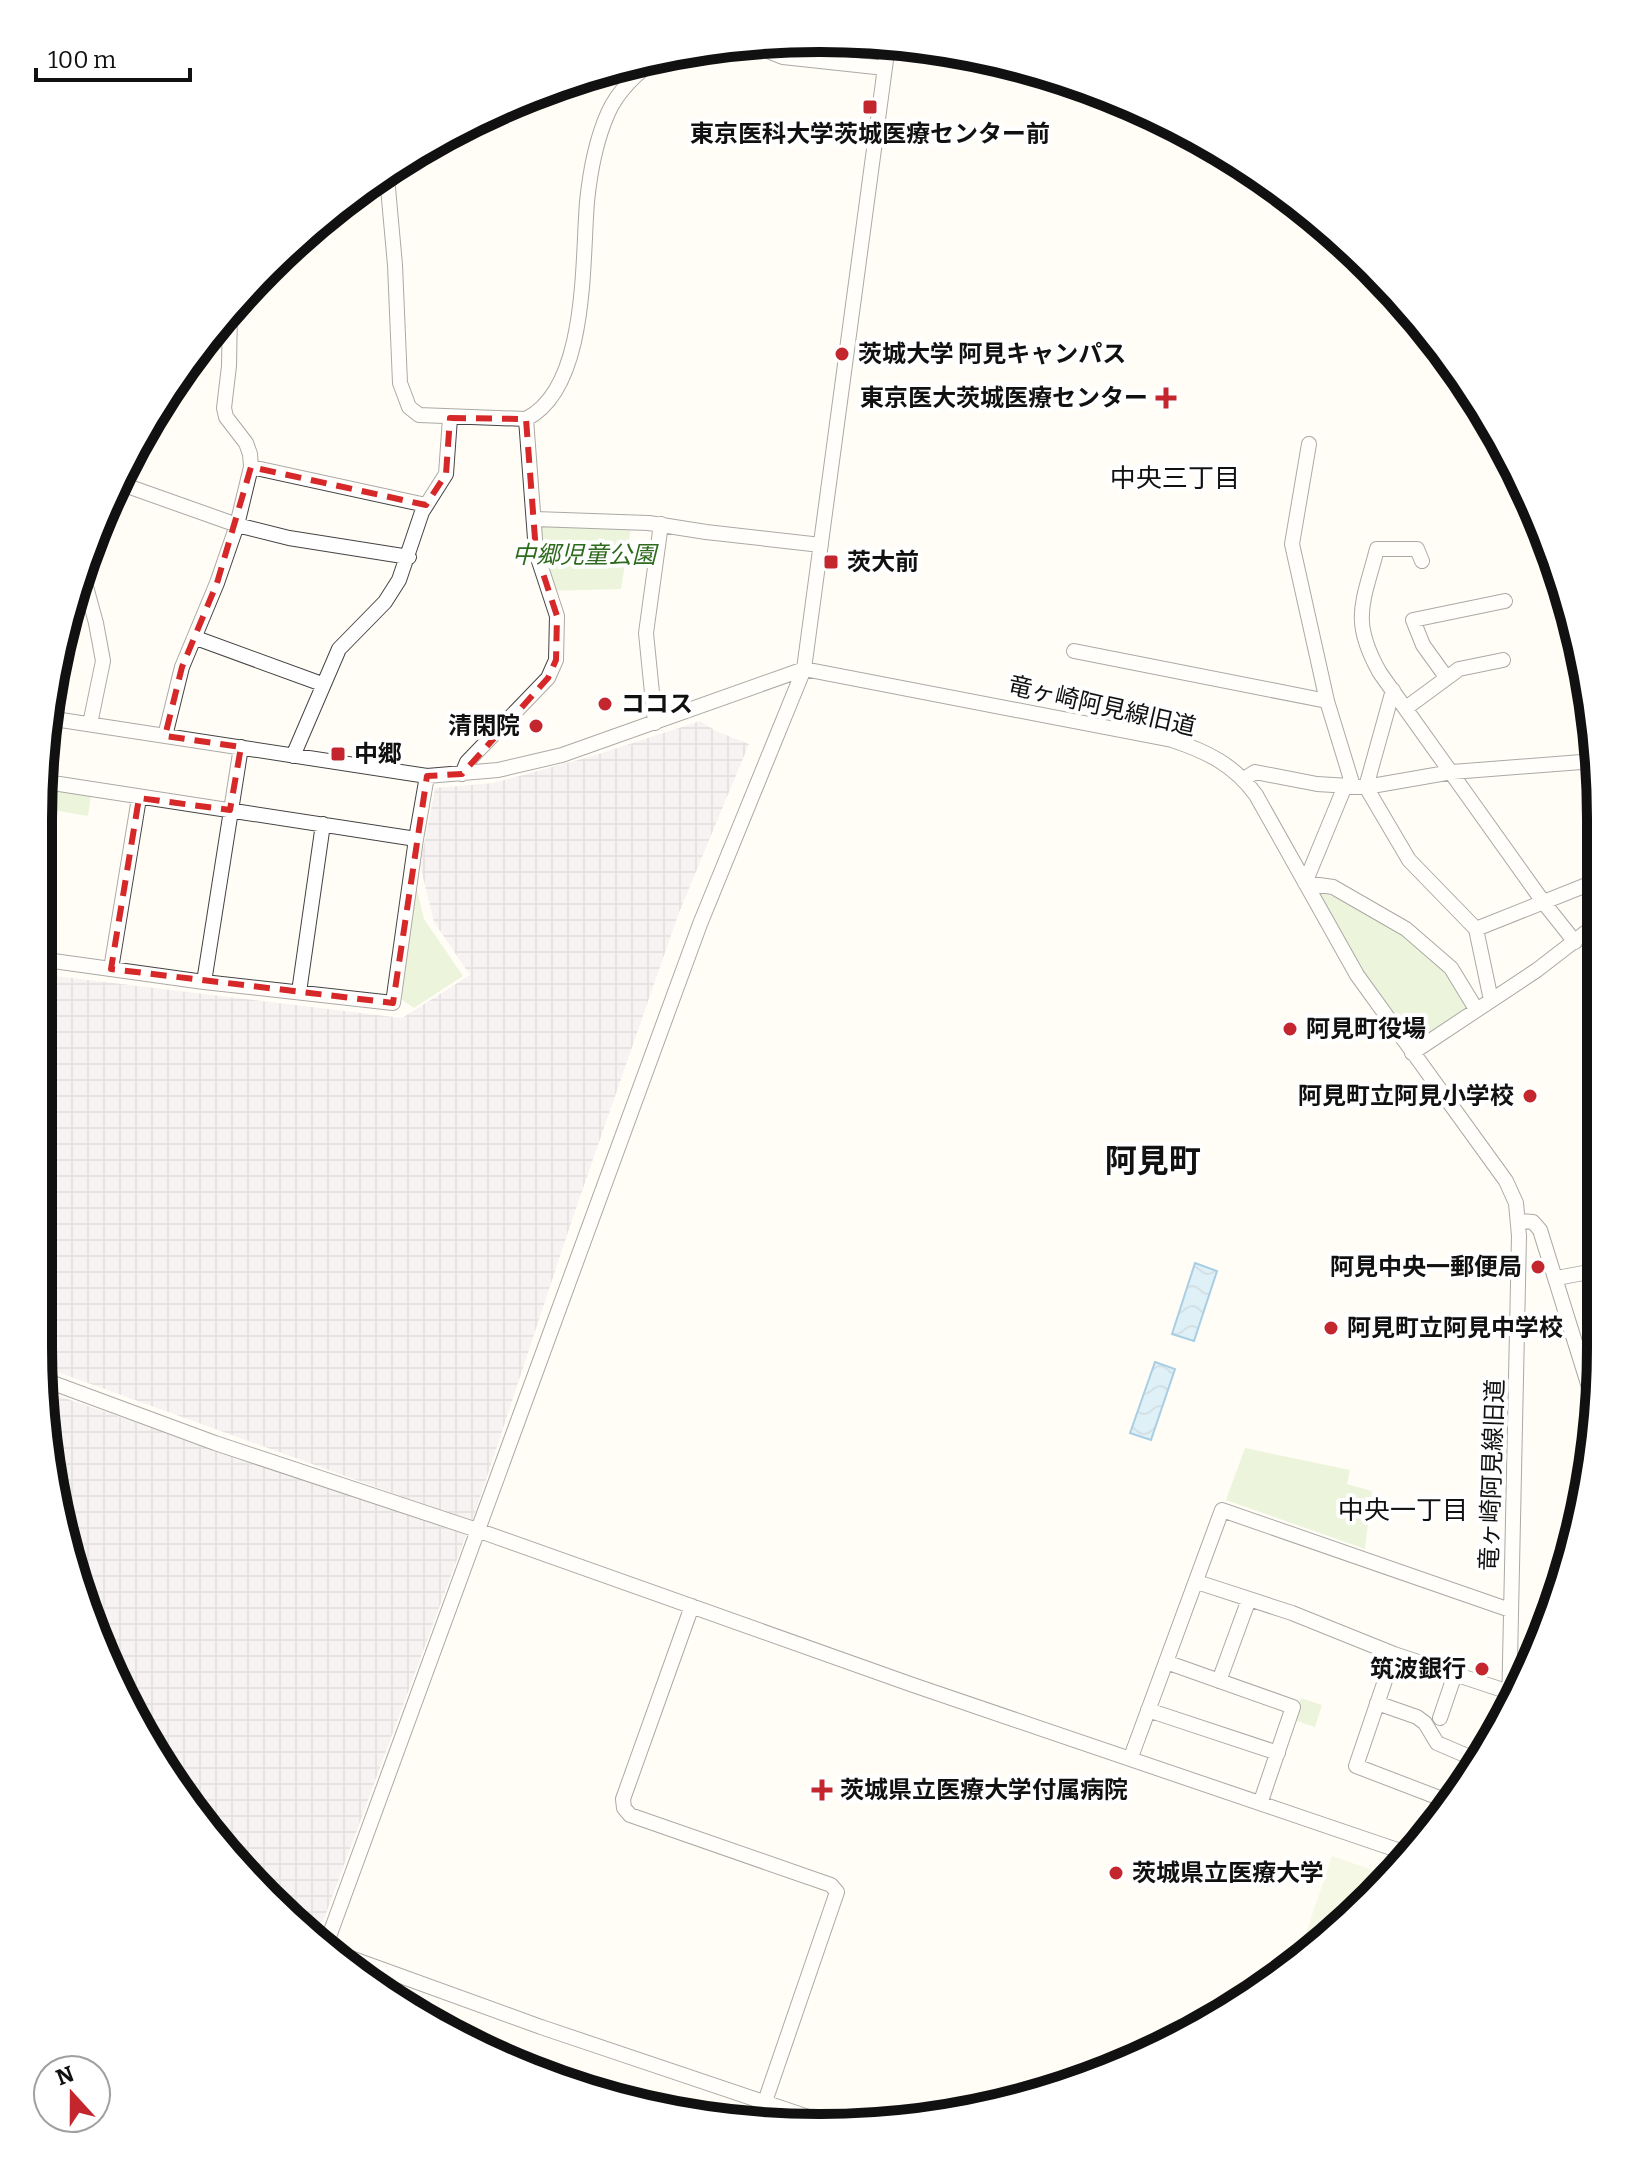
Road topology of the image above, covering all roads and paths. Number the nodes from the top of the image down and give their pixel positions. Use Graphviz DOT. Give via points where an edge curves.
graph roads {
  1 [pos="775,54"];
  2 [pos="887,56"];
  3 [pos="885,68"];
  4 [pos="637,74"];
  5 [pos="387,185"];
  6 [pos="227,332"];
  7 [pos="450,418"];
  8 [pos="526,419"];
  9 [pos="1309,444"];
  10 [pos="251,467"];
  11 [pos="128,486"];
  12 [pos="426,505"];
  13 [pos="535,519"];
  14 [pos="661,524"];
  15 [pos="237,525"];
  16 [pos="821,545"];
  17 [pos="409,557"];
  18 [pos="1422,561"];
  19 [pos="87,591"];
  20 [pos="1505,601"];
  21 [pos="196,638"];
  22 [pos="1074,651"];
  23 [pos="1503,660"];
  24 [pos="804,669"];
  25 [pos="1446,677"];
  26 [pos="322,684"];
  27 [pos="1393,690"];
  28 [pos="1327,701"];
  29 [pos="1406,708"];
  30 [pos="59,719"];
  31 [pos="655,723"];
  32 [pos="90,724"];
  33 [pos="165,736"];
  34 [pos="241,747"];
  35 [pos="293,756"];
  36 [pos="1584,762"];
  37 [pos="1452,772"];
  38 [pos="462,774"];
  39 [pos="427,776"];
  40 [pos="1244,779"];
  41 [pos="53,783"];
  42 [pos="1355,786"];
  43 [pos="139,798"];
  44 [pos="230,810"];
  45 [pos="323,824"];
  46 [pos="416,839"];
  47 [pos="1305,883"];
  48 [pos="1587,885"];
  49 [pos="1544,903"];
  50 [pos="1476,929"];
  51 [pos="1587,932"];
  52 [pos="1575,942"];
  53 [pos="52,961"];
  54 [pos="111,969"];
  55 [pos="204,982"];
  56 [pos="299,992"];
  57 [pos="1491,1000"];
  58 [pos="1476,1009"];
  59 [pos="1412,1053"];
  60 [pos="1519,1221"];
  61 [pos="1587,1272"];
  62 [pos="1557,1278"];
  63 [pos="1586,1375"];
  64 [pos="53,1383"];
  65 [pos="477,1530"];
  66 [pos="1197,1582"];
  67 [pos="1249,1599"];
  68 [pos="692,1606"];
  69 [pos="1510,1610"];
  70 [pos="1394,1654"];
  71 [pos="1166,1662"];
  72 [pos="1455,1674"];
  73 [pos="1219,1681"];
  74 [pos="1509,1684"];
  75 [pos="1505,1691"];
  76 [pos="1377,1703"];
  77 [pos="1148,1710"];
  78 [pos="1440,1718"];
  79 [pos="1278,1753"];
  80 [pos="1468,1756"];
  81 [pos="1131,1757"];
  82 [pos="1440,1798"];
  83 [pos="1261,1801"];
  84 [pos="1399,1850"];
  85 [pos="329,1937"];
  86 [pos="361,1962"];
  87 [pos="764,2103"];
  88 [pos="761,2111"];
  89 [pos="795,2113"];
  1 -- 3 [label="street"];
  2 -- 3 [label="street"];
  3 -- 16 [label="street"];
  4 -- 8 [label="street" via="608,112 591,171 582,288 570,357 540,412"];
  5 -- 7 [label="street" via="400,383 409,407 419,415"];
  6 -- 10 [label="street" via="224,408 250,454"];
  7 -- 8 [label="street"];
  7 -- 12 [label="street" via="446,474"];
  8 -- 13 [label="street"];
  9 -- 28 [label="street" via="1292,544"];
  10 -- 12 [label="street"];
  10 -- 15 [label="street"];
  11 -- 15 [label="street"];
  12 -- 17 [label="street"];
  13 -- 14 [label="street"];
  13 -- 38 [label="street" via="536,552 557,616 556,660 548,678 467,762"];
  14 -- 16 [label="street"];
  14 -- 31 [label="street" via="646,633"];
  15 -- 17 [label="street"];
  15 -- 21 [label="street"];
  16 -- 24 [label="street"];
  17 -- 26 [label="street" via="385,602 339,649"];
  18 -- 27 [label="street" via="1417,549 1377,549 1362,606 1366,648"];
  19 -- 32 [label="street" via="103,661"];
  20 -- 25 [label="street" via="1413,620"];
  21 -- 26 [label="street"];
  21 -- 33 [label="street" via="182,667"];
  22 -- 28 [label="street"];
  23 -- 25 [label="street"];
  24 -- 31 [label="street"];
  24 -- 40 [label="street, 竜ヶ崎阿見線旧道" via="1172,740 1215,757"];
  24 -- 65 [label="street" via="700,924"];
  25 -- 29 [label="street"];
  26 -- 35 [label="street"];
  27 -- 29 [label="street"];
  27 -- 42 [label="street"];
  28 -- 42 [label="street"];
  29 -- 37 [label="street"];
  30 -- 32 [label="street"];
  31 -- 38 [label="street" via="533,763"];
  32 -- 33 [label="street"];
  33 -- 34 [label="street"];
  34 -- 35 [label="street"];
  34 -- 44 [label="street"];
  35 -- 39 [label="street"];
  36 -- 37 [label="street"];
  37 -- 42 [label="street"];
  37 -- 49 [label="street"];
  38 -- 39 [label="street"];
  39 -- 46 [label="street"];
  40 -- 42 [label="street" via="1255,772"];
  40 -- 47 [label="street, 竜ヶ崎阿見線旧道"];
  41 -- 43 [label="street"];
  42 -- 47 [label="street"];
  42 -- 50 [label="street" via="1409,860"];
  43 -- 44 [label="street"];
  43 -- 54 [label="street"];
  44 -- 45 [label="street"];
  44 -- 55 [label="street"];
  45 -- 46 [label="street"];
  45 -- 56 [label="street"];
  46 -- 56 [label="street" via="393,1003"];
  47 -- 58 [label="street" via="1333,887 1406,929 1451,968"];
  47 -- 59 [label="street, 竜ヶ崎阿見線旧道" via="1357,975"];
  48 -- 49 [label="street"];
  49 -- 50 [label="street"];
  49 -- 52 [label="street"];
  50 -- 57 [label="street"];
  51 -- 52 [label="street"];
  52 -- 57 [label="street"];
  53 -- 54 [label="street"];
  54 -- 55 [label="street"];
  55 -- 56 [label="street"];
  57 -- 58 [label="street"];
  58 -- 59 [label="street"];
  59 -- 60 [label="street, 竜ヶ崎阿見線旧道" via="1506,1181"];
  60 -- 62 [label="street" via="1533,1222 1540,1230"];
  60 -- 69 [label="street, 竜ヶ崎阿見線旧道"];
  61 -- 62 [label="street"];
  62 -- 63 [label="street"];
  64 -- 65 [label="street"];
  65 -- 68 [label="street"];
  65 -- 85 [label="street"];
  66 -- 67 [label="street"];
  66 -- 69 [label="street" via="1222,1510"];
  66 -- 71 [label="street"];
  67 -- 70 [label="street"];
  67 -- 73 [label="street"];
  68 -- 81 [label="street"];
  68 -- 87 [label="street" via="624,1808 630,1815 831,1885 837,1892"];
  69 -- 74 [label="street, 竜ヶ崎阿見線旧道"];
  70 -- 72 [label="street"];
  70 -- 76 [label="street"];
  71 -- 73 [label="street"];
  71 -- 77 [label="street"];
  72 -- 75 [label="street"];
  72 -- 78 [label="street"];
  73 -- 79 [label="street" via="1293,1707"];
  76 -- 80 [label="street" via="1417,1717 1437,1743"];
  76 -- 82 [label="street" via="1356,1766"];
  77 -- 79 [label="street"];
  77 -- 81 [label="street"];
  79 -- 83 [label="street"];
  81 -- 83 [label="street"];
  83 -- 84 [label="street"];
  86 -- 87 [label="street"];
  87 -- 88 [label="street"];
  87 -- 89 [label="street"];
}
